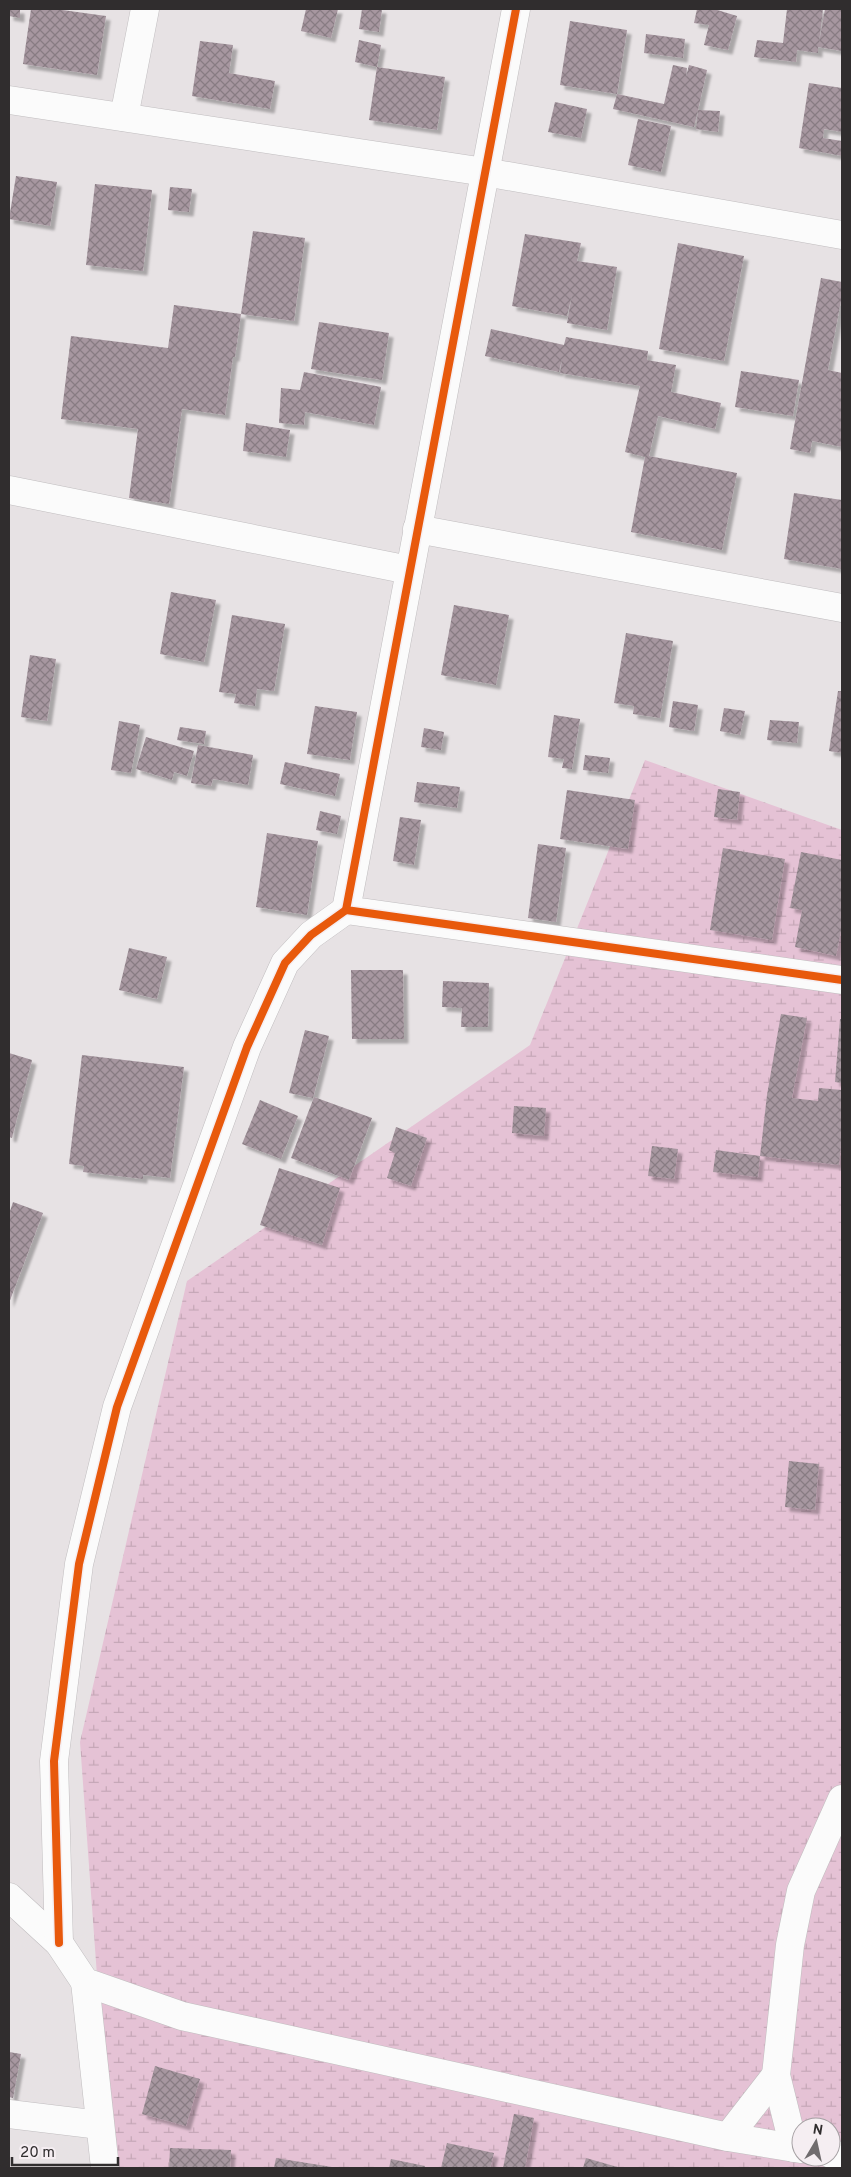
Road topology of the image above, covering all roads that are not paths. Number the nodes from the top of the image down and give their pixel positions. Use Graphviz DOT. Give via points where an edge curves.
graph roads {
  1 [pos="144,9"];
  2 [pos="516,9"];
  3 [pos="9,100"];
  4 [pos="124,117"];
  5 [pos="485,172"];
  6 [pos="842,235"];
  7 [pos="9,490"];
  8 [pos="417,529"];
  9 [pos="409,570"];
  10 [pos="842,608"];
  11 [pos="346,910"];
  12 [pos="842,980"];
  13 [pos="842,1799"];
  14 [pos="9,1897"];
  15 [pos="59,1943"];
  16 [pos="85,1982"];
  17 [pos="776,2075"];
  18 [pos="9,2114"];
  19 [pos="100,2125"];
  20 [pos="791,2128"];
  21 [pos="728,2137"];
  22 [pos="791,2148"];
  23 [pos="105,2168"];
  1 -- 4 [label="street"];
  2 -- 5 [label="street"];
  3 -- 4 [label="street"];
  4 -- 5 [label="street"];
  5 -- 6 [label="street"];
  5 -- 8 [label="street"];
  7 -- 9 [label="street"];
  8 -- 9 [label="street"];
  8 -- 10 [label="street"];
  9 -- 11 [label="street"];
  11 -- 12 [label="street"];
  11 -- 15 [label="street" via="311,935 285,963 247,1048 118,1407 79,1564 54,1761"];
  13 -- 17 [label="street" via="801,1891 790,1945"];
  14 -- 15 [label="street"];
  15 -- 16 [label="street"];
  16 -- 19 [label="street"];
  16 -- 21 [label="street" via="182,2016"];
  17 -- 20 [label="street"];
  17 -- 21 [label="street"];
  18 -- 19 [label="street"];
  19 -- 23 [label="street"];
  21 -- 22 [label="street"];
}
